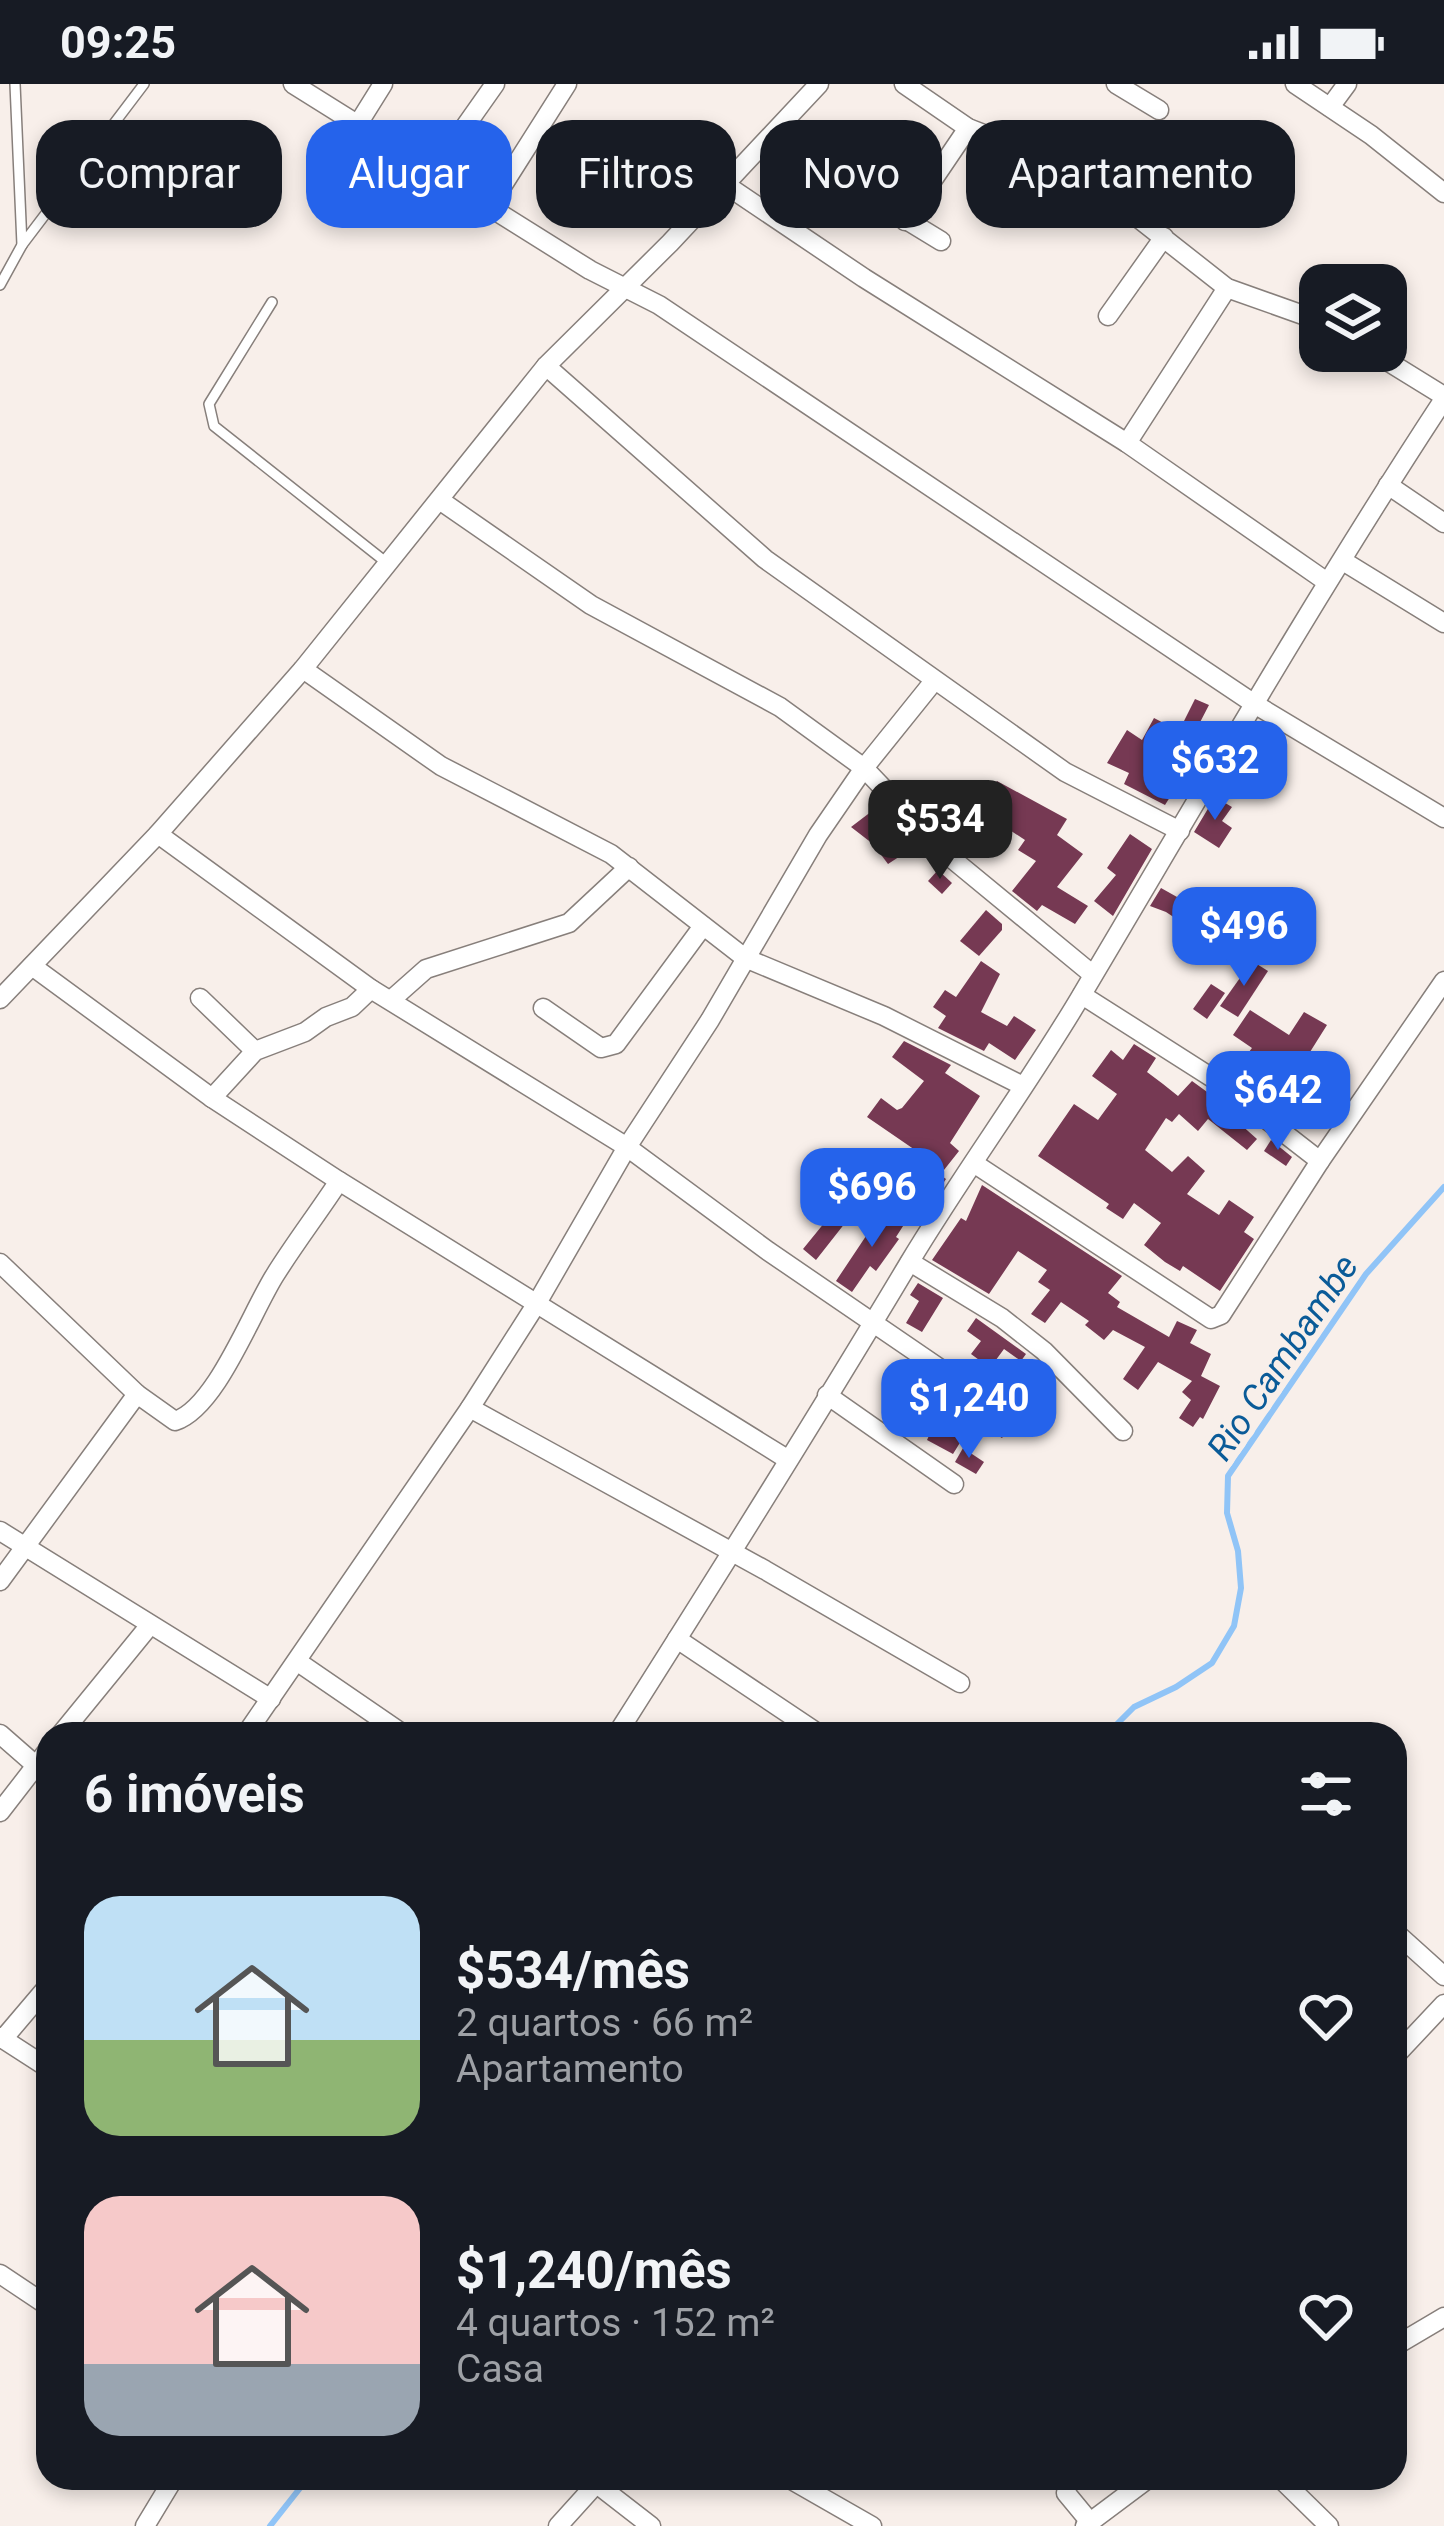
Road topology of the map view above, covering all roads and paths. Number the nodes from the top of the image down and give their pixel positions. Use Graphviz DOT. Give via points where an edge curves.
graph roads {
  1 [pos="15,84"];
  2 [pos="144,84"];
  3 [pos="383,84"];
  4 [pos="495,84"];
  5 [pos="567,84"];
  6 [pos="819,84"];
  7 [pos="904,84"];
  8 [pos="1116,84"];
  9 [pos="1294,84"];
  10 [pos="1347,84"];
  11 [pos="306,87"];
  12 [pos="1330,107"];
  13 [pos="1159,110"];
  14 [pos="352,120"];
  15 [pos="360,120"];
  16 [pos="470,120"];
  17 [pos="788,120"];
  18 [pos="966,127"];
  19 [pos="966,131"];
  20 [pos="760,150"];
  21 [pos="942,166"];
  22 [pos="512,171"];
  23 [pos="736,175"];
  24 [pos="736,192"];
  25 [pos="1444,193"];
  26 [pos="512,221"];
  27 [pos="684,228"];
  28 [pos="918,228"];
  29 [pos="1151,228"];
  30 [pos="1164,237"];
  31 [pos="941,241"];
  32 [pos="22,245"];
  33 [pos="0,285"];
  34 [pos="626,288"];
  35 [pos="1228,288"];
  36 [pos="272,302"];
  37 [pos="1299,313"];
  38 [pos="1108,316"];
  39 [pos="546,366"];
  40 [pos="1404,372"];
  41 [pos="1444,398"];
  42 [pos="1127,443"];
  43 [pos="1388,484"];
  44 [pos="441,501"];
  45 [pos="1444,524"];
  46 [pos="1343,561"];
  47 [pos="387,563"];
  48 [pos="1327,582"];
  49 [pos="1444,622"];
  50 [pos="303,669"];
  51 [pos="934,680"];
  52 [pos="1256,705"];
  53 [pos="864,768"];
  54 [pos="1444,818"];
  55 [pos="1180,831"];
  56 [pos="158,834"];
  57 [pos="629,867"];
  58 [pos="703,926"];
  59 [pos="745,958"];
  60 [pos="32,966"];
  61 [pos="1092,974"];
  62 [pos="1444,980"];
  63 [pos="371,989"];
  64 [pos="2,992"];
  65 [pos="1082,995"];
  66 [pos="200,998"];
  67 [pos="391,1000"];
  68 [pos="543,1008"];
  69 [pos="254,1051"];
  70 [pos="1023,1086"];
  71 [pos="212,1098"];
  72 [pos="627,1147"];
  73 [pos="1320,1161"];
  74 [pos="975,1164"];
  75 [pos="339,1181"];
  76 [pos="910,1262"];
  77 [pos="0,1263"];
  78 [pos="537,1304"];
  79 [pos="875,1324"];
  80 [pos="137,1394"];
  81 [pos="827,1395"];
  82 [pos="470,1408"];
  83 [pos="1024,1426"];
  84 [pos="1123,1431"];
  85 [pos="787,1459"];
  86 [pos="954,1484"];
  87 [pos="0,1531"];
  88 [pos="26,1550"];
  89 [pos="729,1552"];
  90 [pos="0,1581"];
  91 [pos="150,1625"];
  92 [pos="677,1639"];
  93 [pos="298,1662"];
  94 [pos="960,1683"];
  95 [pos="271,1699"];
  96 [pos="71,1722"];
  97 [pos="255,1722"];
  98 [pos="386,1722"];
  99 [pos="625,1722"];
  100 [pos="801,1722"];
  101 [pos="0,1734"];
  102 [pos="36,1758"];
  103 [pos="36,1772"];
  104 [pos="0,1812"];
  105 [pos="1407,1943"];
  106 [pos="1444,1976"];
  107 [pos="36,1999"];
  108 [pos="1442,2010"];
  109 [pos="1,2038"];
  110 [pos="1407,2044"];
  111 [pos="36,2060"];
  112 [pos="0,2274"];
  113 [pos="36,2298"];
  114 [pos="1444,2317"];
  115 [pos="1407,2339"];
  116 [pos="168,2490"];
  117 [pos="585,2490"];
  118 [pos="604,2490"];
  119 [pos="809,2490"];
  120 [pos="1067,2490"];
  121 [pos="1133,2490"];
  122 [pos="1292,2490"];
  123 [pos="1088,2524"];
  124 [pos="145,2526"];
  125 [pos="557,2526"];
  126 [pos="651,2526"];
  127 [pos="872,2526"];
  128 [pos="1329,2526"];
  1 -- 32 [label="lane"];
  2 -- 32 [label="lane"];
  3 -- 15 [label="street"];
  4 -- 16 [label="street"];
  5 -- 22 [label="street"];
  6 -- 17 [label="street"];
  7 -- 18 [label="street"];
  8 -- 13 [label="street"];
  9 -- 12 [label="street"];
  10 -- 12 [label="street"];
  11 -- 14 [label="street"];
  12 -- 25 [label="street"];
  19 -- 21 [label="street"];
  20 -- 23 [label="street"];
  24 -- 42 [label="street"];
  26 -- 34 [label="street"];
  27 -- 34 [label="street"];
  28 -- 31 [label="street"];
  29 -- 30 [label="street"];
  30 -- 35 [label="street"];
  30 -- 38 [label="street"];
  32 -- 33 [label="lane"];
  34 -- 39 [label="street"];
  34 -- 52 [label="street"];
  35 -- 37 [label="street"];
  35 -- 42 [label="street"];
  36 -- 47 [label="lane" via="209,404 214,426"];
  39 -- 44 [label="street"];
  39 -- 51 [label="street" via="764,559"];
  40 -- 41 [label="street"];
  41 -- 43 [label="street"];
  42 -- 48 [label="street"];
  43 -- 45 [label="street"];
  43 -- 46 [label="street"];
  44 -- 47 [label="street"];
  44 -- 53 [label="street" via="591,605 779,706"];
  46 -- 48 [label="street"];
  46 -- 49 [label="street"];
  47 -- 50 [label="street"];
  48 -- 52 [label="street"];
  50 -- 56 [label="street"];
  50 -- 57 [label="street" via="441,766"];
  51 -- 53 [label="street"];
  51 -- 55 [label="street" via="1065,772"];
  52 -- 54 [label="street"];
  52 -- 55 [label="street"];
  53 -- 59 [label="street"];
  53 -- 61 [label="street" via="945,853"];
  55 -- 61 [label="street"];
  56 -- 60 [label="street"];
  56 -- 63 [label="street"];
  57 -- 58 [label="street"];
  57 -- 67 [label="street" via="569,923 426,969"];
  58 -- 59 [label="street"];
  58 -- 68 [label="street" via="616,1044 601,1048"];
  59 -- 70 [label="street"];
  59 -- 72 [label="street"];
  60 -- 64 [label="street"];
  60 -- 71 [label="street"];
  61 -- 65 [label="street"];
  62 -- 73 [label="street"];
  63 -- 67 [label="street"];
  63 -- 69 [label="street" via="305,1032"];
  65 -- 70 [label="street"];
  65 -- 73 [label="street" via="1217,1081"];
  66 -- 69 [label="street"];
  67 -- 72 [label="street"];
  69 -- 71 [label="street"];
  70 -- 74 [label="street"];
  71 -- 75 [label="street"];
  72 -- 78 [label="street"];
  72 -- 79 [label="street"];
  73 -- 74 [label="street" via="1221,1315 1210,1319"];
  74 -- 76 [label="street"];
  75 -- 78 [label="street"];
  75 -- 80 [label="street" via="190,1415 175,1421"];
  76 -- 79 [label="street"];
  76 -- 84 [label="street" via="1045,1351"];
  77 -- 80 [label="street"];
  78 -- 82 [label="street"];
  78 -- 85 [label="street"];
  79 -- 81 [label="street"];
  79 -- 83 [label="street"];
  80 -- 88 [label="street"];
  81 -- 85 [label="street"];
  81 -- 86 [label="street"];
  82 -- 89 [label="street"];
  82 -- 93 [label="street"];
  85 -- 89 [label="street"];
  87 -- 88 [label="street"];
  88 -- 90 [label="street"];
  88 -- 91 [label="street"];
  89 -- 92 [label="street"];
  89 -- 94 [label="street"];
  91 -- 95 [label="street"];
  91 -- 96 [label="street"];
  92 -- 99 [label="street"];
  92 -- 100 [label="street"];
  93 -- 95 [label="street"];
  93 -- 98 [label="street"];
  95 -- 97 [label="street"];
  101 -- 102 [label="street"];
  103 -- 104 [label="street"];
  105 -- 106 [label="street"];
  107 -- 109 [label="street"];
  108 -- 110 [label="street"];
  109 -- 111 [label="street"];
  112 -- 113 [label="street"];
  114 -- 115 [label="street"];
  116 -- 124 [label="street"];
  117 -- 125 [label="street"];
  118 -- 126 [label="street"];
  119 -- 127 [label="street"];
  120 -- 123 [label="street"];
  121 -- 123 [label="street"];
  122 -- 128 [label="street"];
}
